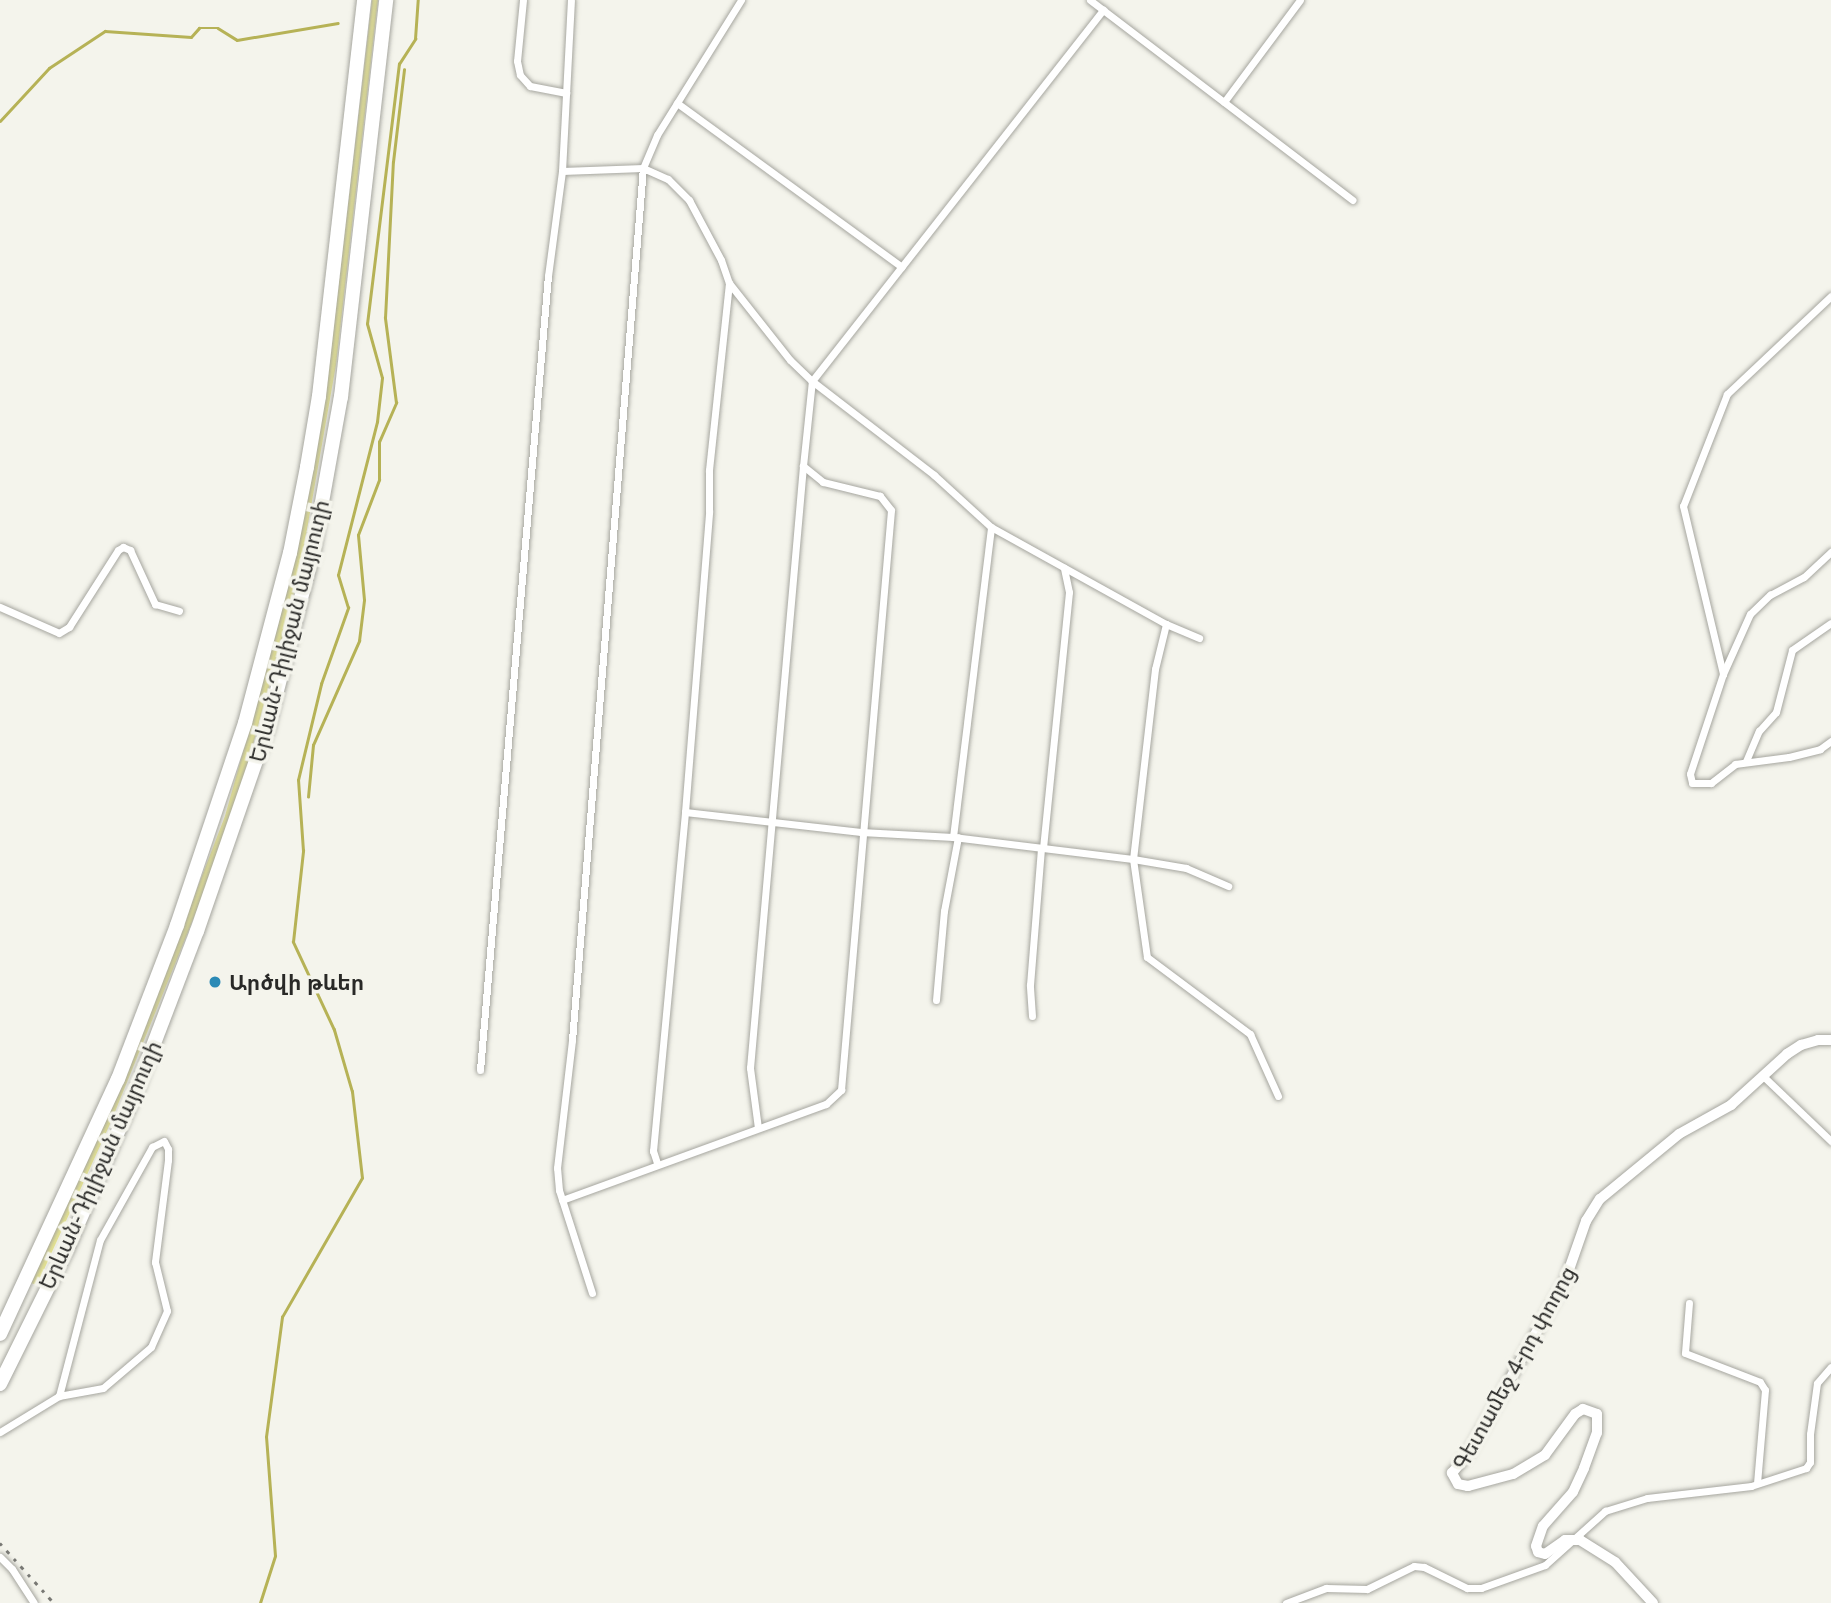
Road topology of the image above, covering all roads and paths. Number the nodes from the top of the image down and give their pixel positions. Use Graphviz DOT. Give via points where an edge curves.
graph roads {
  1 [pos="364,0"];
  2 [pos="386,0"];
  3 [pos="523,0"];
  4 [pos="571,0"];
  5 [pos="741,0"];
  6 [pos="1090,0"];
  7 [pos="1300,0"];
  8 [pos="1103,10"];
  9 [pos="566,93"];
  10 [pos="1224,102"];
  11 [pos="677,103"];
  12 [pos="643,168"];
  13 [pos="562,170"];
  14 [pos="1353,200"];
  15 [pos="902,267"];
  16 [pos="729,283"];
  17 [pos="1831,296"];
  18 [pos="812,381"];
  19 [pos="803,466"];
  20 [pos="991,527"];
  21 [pos="1831,552"];
  22 [pos="1063,566"];
  23 [pos="0,607"];
  24 [pos="179,611"];
  25 [pos="1831,623"];
  26 [pos="1167,624"];
  27 [pos="1199,638"];
  28 [pos="1723,674"];
  29 [pos="1831,741"];
  30 [pos="1746,761"];
  31 [pos="685,812"];
  32 [pos="772,819"];
  33 [pos="861,832"];
  34 [pos="955,837"];
  35 [pos="1042,848"];
  36 [pos="1133,859"];
  37 [pos="1228,886"];
  38 [pos="936,1000"];
  39 [pos="1032,1016"];
  40 [pos="1831,1040"];
  41 [pos="480,1070"];
  42 [pos="1764,1077"];
  43 [pos="1278,1096"];
  44 [pos="758,1128"];
  45 [pos="1831,1140"];
  46 [pos="657,1163"];
  47 [pos="562,1200"];
  48 [pos="592,1293"];
  49 [pos="1689,1303"];
  50 [pos="0,1334"];
  51 [pos="1831,1367"];
  52 [pos="0,1384"];
  53 [pos="59,1396"];
  54 [pos="0,1432"];
  55 [pos="1757,1483"];
  56 [pos="1572,1538"];
  57 [pos="0,1558"];
  58 [pos="34,1603"];
  59 [pos="1286,1603"];
  60 [pos="1653,1603"];
  1 -- 50 [label="highway, Երևան-Դիլիջան մայրուղի" via="319,396 290,553 245,723 177,925 118,1079"];
  2 -- 52 [label="highway, Երևան-Դիլիջան մայրուղի" via="341,397 313,552 267,729 137,1088"];
  3 -- 9 [label="street" via="517,61 520,75 530,86"];
  4 -- 9 [label="street"];
  5 -- 11 [label="street"];
  6 -- 8 [label="street"];
  7 -- 10 [label="street"];
  8 -- 10 [label="street"];
  8 -- 15 [label="street"];
  9 -- 13 [label="street"];
  10 -- 14 [label="street"];
  11 -- 12 [label="street" via="647,152"];
  11 -- 15 [label="street"];
  12 -- 13 [label="street"];
  12 -- 16 [label="street" via="668,179 689,200"];
  12 -- 47 [label="street" via="558,1168"];
  13 -- 41 [label="street" via="547,289"];
  15 -- 18 [label="street"];
  16 -- 18 [label="street"];
  16 -- 31 [label="street" via="709,470"];
  17 -- 28 [label="street" via="1727,394 1683,506"];
  18 -- 19 [label="street"];
  18 -- 20 [label="street" via="934,475"];
  19 -- 32 [label="street"];
  19 -- 33 [label="street" via="822,482 880,496 891,510"];
  20 -- 22 [label="street"];
  20 -- 34 [label="street"];
  21 -- 28 [label="street" via="1750,614"];
  22 -- 26 [label="street"];
  22 -- 35 [label="street" via="1069,592"];
  23 -- 24 [label="street" via="59,633 69,627 123,547 130,551 155,604"];
  25 -- 30 [label="street" via="1792,650 1776,712 1759,731"];
  26 -- 27 [label="street"];
  26 -- 36 [label="street" via="1155,669"];
  28 -- 30 [label="street" via="1690,774 1692,783 1711,783"];
  29 -- 30 [label="street" via="1820,750"];
  31 -- 32 [label="street"];
  31 -- 46 [label="street" via="653,1151"];
  32 -- 33 [label="street"];
  32 -- 44 [label="street" via="750,1068"];
  33 -- 34 [label="street"];
  33 -- 44 [label="street" via="841,1090 826,1104"];
  34 -- 35 [label="street"];
  34 -- 38 [label="street"];
  35 -- 36 [label="street"];
  35 -- 39 [label="street" via="1030,985"];
  36 -- 37 [label="street" via="1186,868"];
  36 -- 43 [label="street" via="1147,957 1250,1034"];
  40 -- 42 [label="street, Գետամեջ 4-րդ փողոց" via="1801,1045"];
  42 -- 45 [label="street"];
  42 -- 56 [label="street, Գետամեջ 4-րդ փողոց" via="1731,1105 1679,1134 1600,1199 1586,1221 1565,1281 1468,1454 1452,1473 1458,1484 1468,1486 1513,1474 1545,1455 1575,1414 1583,1409 1597,1414 1597,1433 1573,1492 1543,1525 1536,1546 1545,1554"];
  44 -- 46 [label="street"];
  46 -- 47 [label="street"];
  47 -- 48 [label="street"];
  49 -- 55 [label="street" via="1685,1353 1760,1382 1765,1390"];
  51 -- 55 [label="street" via="1817,1383 1810,1462 1806,1468"];
  53 -- 53 [label="street" via="100,1240 152,1147 164,1141 168,1160 155,1262 167,1311 151,1347 103,1388"];
  53 -- 54 [label="street"];
  55 -- 56 [label="street" via="1647,1498 1605,1511"];
  56 -- 59 [label="street" via="1545,1565 1481,1588 1467,1588 1414,1566 1367,1589 1326,1588"];
  56 -- 60 [label="street" via="1615,1562"];
  57 -- 58 [label="street"];
}
